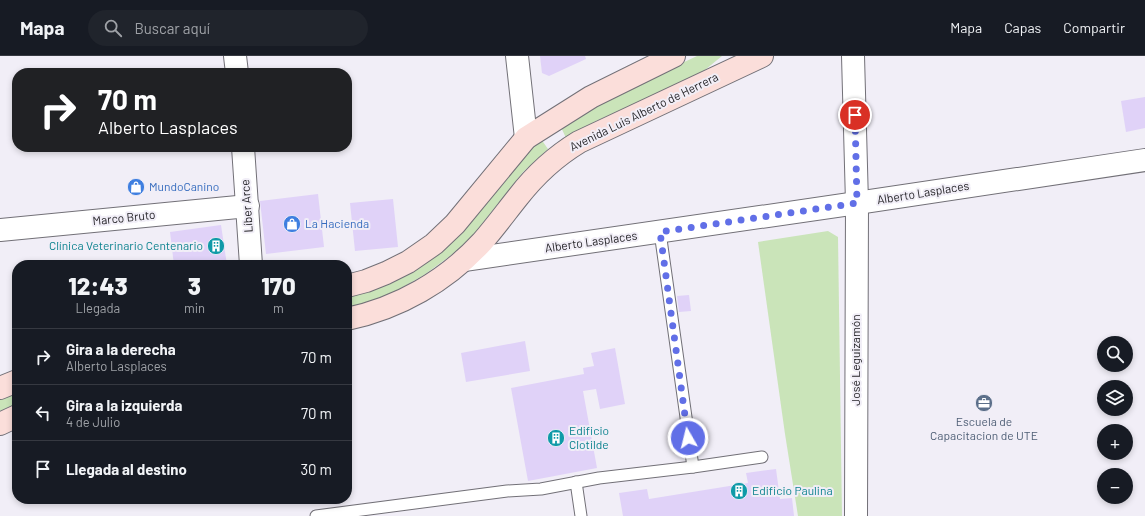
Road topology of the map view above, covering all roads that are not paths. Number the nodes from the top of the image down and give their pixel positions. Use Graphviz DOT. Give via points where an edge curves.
graph roads {
  1 [pos="235,56"];
  2 [pos="517,56"];
  3 [pos="674,56"];
  4 [pos="762,56"];
  5 [pos="853,56"];
  6 [pos="236,68"];
  7 [pos="526,138"];
  8 [pos="243,152"];
  9 [pos="1145,160"];
  10 [pos="857,203"];
  11 [pos="248,206"];
  12 [pos="0,230"];
  13 [pos="660,232"];
  14 [pos="251,260"];
  15 [pos="464,260"];
  16 [pos="352,285"];
  17 [pos="352,319"];
  18 [pos="12,383"];
  19 [pos="0,388"];
  20 [pos="12,418"];
  21 [pos="0,424"];
  22 [pos="762,457"];
  23 [pos="693,467"];
  24 [pos="576,482"];
  25 [pos="378,512"];
  26 [pos="316,516"];
  27 [pos="581,516"];
  28 [pos="856,516"];
  1 -- 6 [label="street"];
  2 -- 7 [label="street"];
  3 -- 7 [label="main road" via="591,97"];
  4 -- 15 [label="main road, Avenida Luis Alberto de Herrera" via="566,150 537,176"];
  5 -- 10 [label="street, José Leguizamón"];
  7 -- 16 [label="main road" via="455,224 434,244 386,273"];
  8 -- 11 [label="street, Líber Arce"];
  9 -- 10 [label="street, Alberto Lasplaces"];
  10 -- 13 [label="street, Alberto Lasplaces"];
  10 -- 28 [label="street, José Leguizamón"];
  11 -- 12 [label="street, Marco Bruto"];
  11 -- 14 [label="street, Líber Arce"];
  13 -- 15 [label="street, Alberto Lasplaces"];
  13 -- 23 [label="lane"];
  15 -- 17 [label="main road, Avenida Luis Alberto de Herrera" via="443,278 393,306"];
  18 -- 19 [label="main road"];
  20 -- 21 [label="main road"];
  22 -- 23 [label="lane"];
  23 -- 24 [label="lane"];
  24 -- 25 [label="lane"];
  24 -- 27 [label="lane"];
  25 -- 26 [label="lane"];
}
